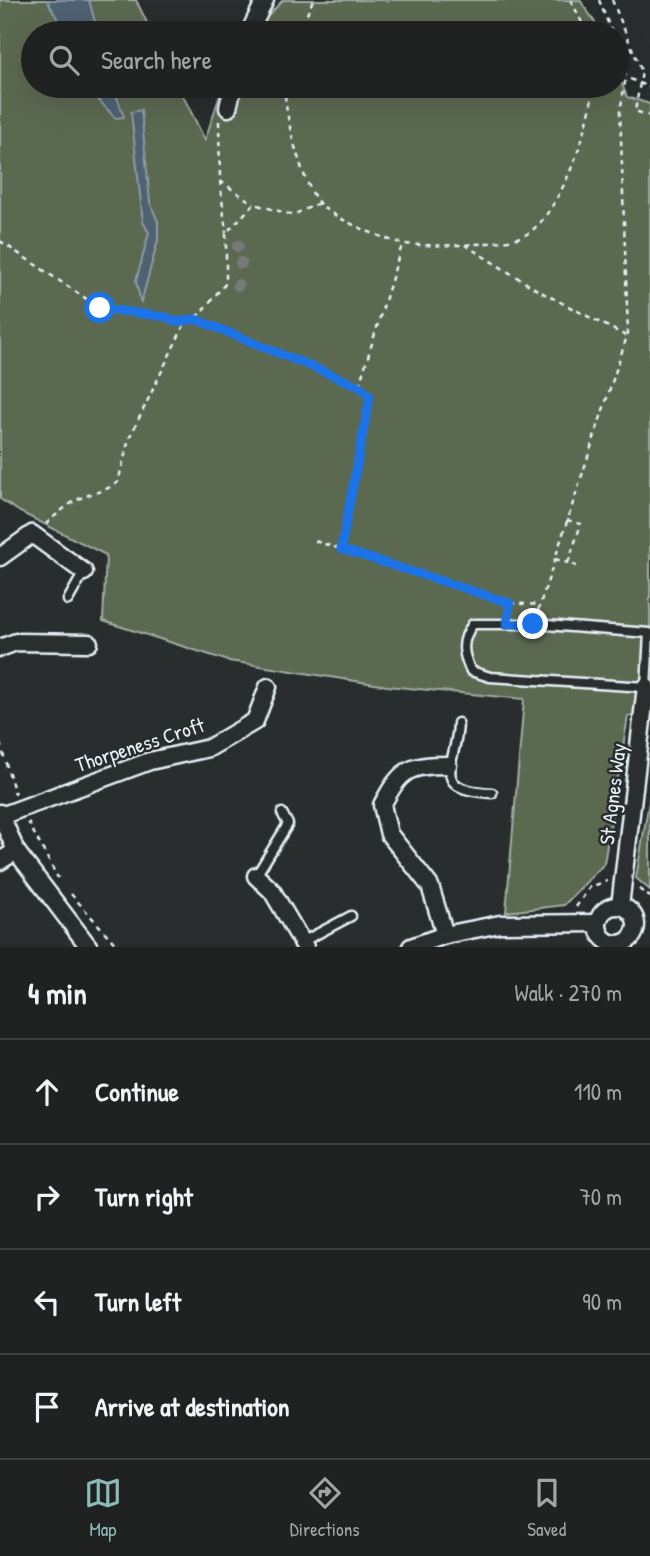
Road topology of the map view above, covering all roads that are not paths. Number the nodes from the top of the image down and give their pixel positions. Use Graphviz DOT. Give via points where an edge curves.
graph roads {
  1 [pos="265,0"];
  2 [pos="255,21"];
  3 [pos="229,98"];
  4 [pos="224,112"];
  5 [pos="0,557"];
  6 [pos="84,572"];
  7 [pos="68,600"];
  8 [pos="89,643"];
  9 [pos="0,648"];
  10 [pos="268,687"];
  11 [pos="648,687"];
  12 [pos="458,723"];
  13 [pos="448,765"];
  14 [pos="492,793"];
  15 [pos="282,813"];
  16 [pos="1,815"];
  17 [pos="16,851"];
  18 [pos="0,861"];
  19 [pos="256,876"];
  20 [pos="620,906"];
  21 [pos="351,916"];
  22 [pos="598,923"];
  23 [pos="643,927"];
  24 [pos="442,940"];
  25 [pos="304,945"];
  26 [pos="615,946"];
  27 [pos="89,947"];
  28 [pos="411,947"];
  1 -- 2 [label="street"];
  3 -- 4 [label="street"];
  5 -- 6 [label="street" via="33,534"];
  6 -- 7 [label="lane"];
  8 -- 9 [label="street" via="16,642"];
  10 -- 16 [label="street, Thorpeness Croft" via="255,722 209,748 150,761"];
  11 -- 11 [label="lane" via="490,677 471,671 464,657 464,637 473,624 649,633"];
  11 -- 20 [label="street, St Agnes Way"];
  12 -- 13 [label="lane" via="458,739"];
  13 -- 14 [label="lane" via="454,783 466,792"];
  13 -- 24 [label="street" via="425,765 398,776 382,805 389,834 430,886"];
  15 -- 19 [label="lane" via="288,824"];
  16 -- 17 [label="street"];
  17 -- 18 [label="street"];
  17 -- 27 [label="street"];
  19 -- 25 [label="street" via="272,891"];
  20 -- 22 [label="street" via="608,908"];
  20 -- 23 [label="street" via="631,911"];
  21 -- 25 [label="lane"];
  22 -- 24 [label="street" via="500,923"];
  22 -- 26 [label="street" via="604,940"];
  23 -- 26 [label="street"];
  24 -- 28 [label="street"];
}
